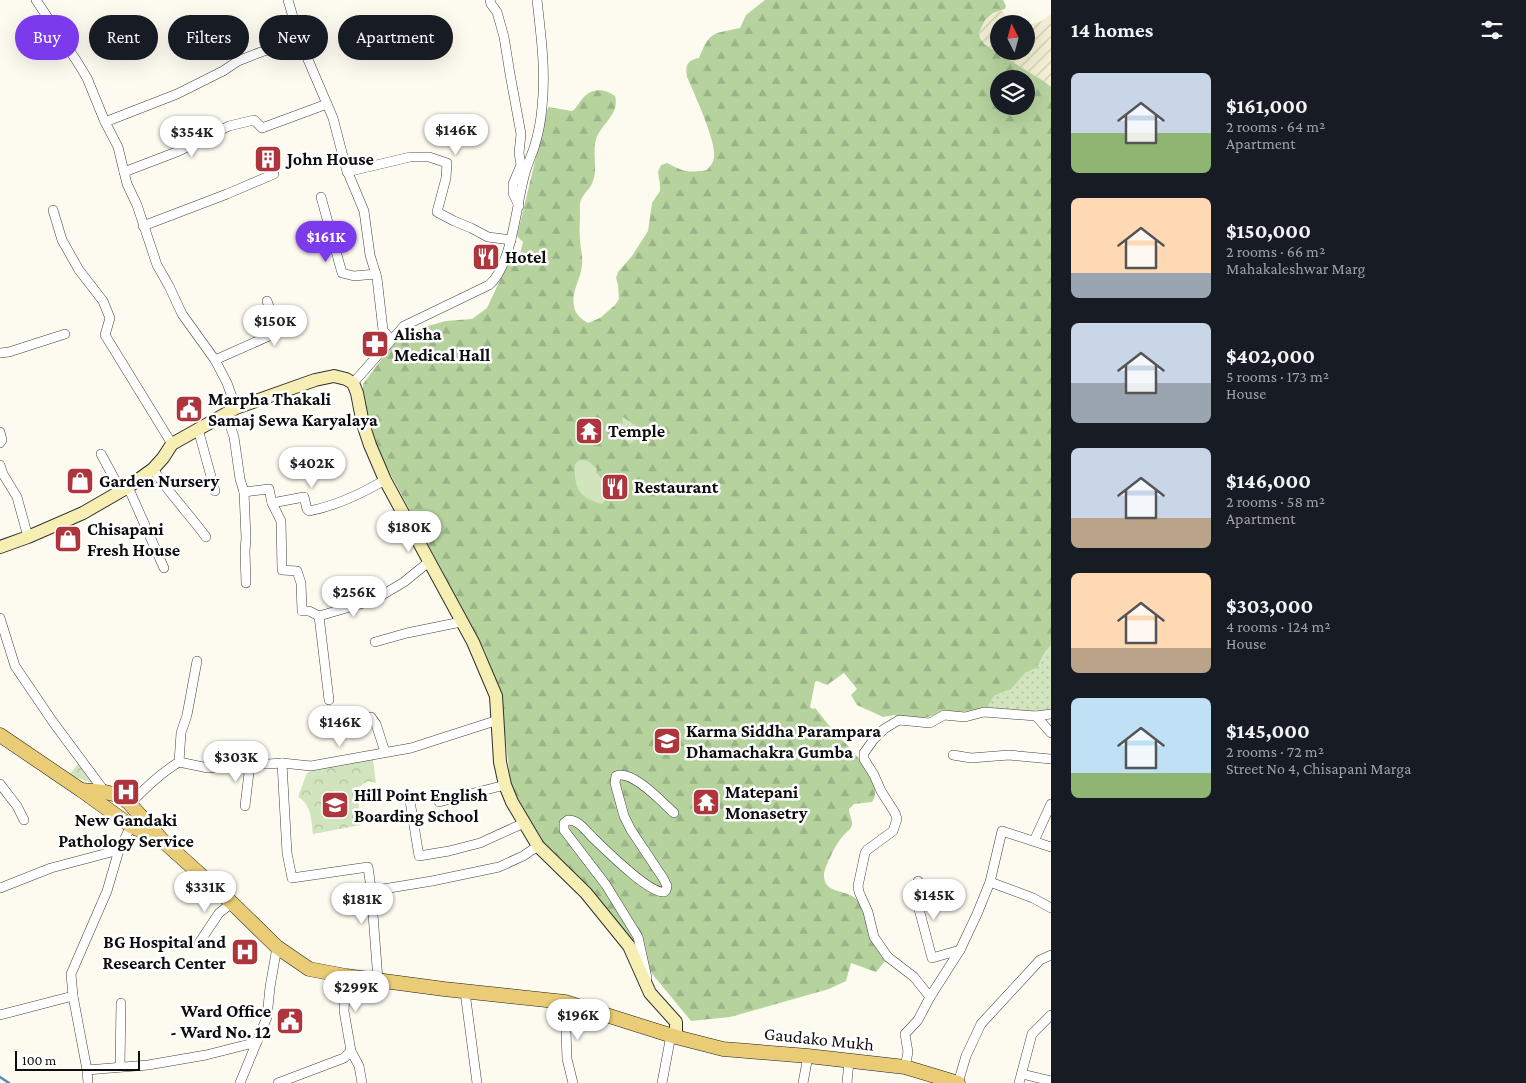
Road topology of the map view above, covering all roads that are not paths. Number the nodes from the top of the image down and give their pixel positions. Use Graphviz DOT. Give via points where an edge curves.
graph roads {
  1 [pos="36,0"];
  2 [pos="288,0"];
  3 [pos="490,0"];
  4 [pos="537,0"];
  5 [pos="292,15"];
  6 [pos="259,53"];
  7 [pos="308,60"];
  8 [pos="327,104"];
  9 [pos="105,122"];
  10 [pos="124,172"];
  11 [pos="347,172"];
  12 [pos="274,174"];
  13 [pos="321,197"];
  14 [pos="519,206"];
  15 [pos="53,210"];
  16 [pos="144,226"];
  17 [pos="511,240"];
  18 [pos="376,274"];
  19 [pos="267,301"];
  20 [pos="65,334"];
  21 [pos="390,340"];
  22 [pos="0,354"];
  23 [pos="215,360"];
  24 [pos="353,383"];
  25 [pos="231,411"];
  26 [pos="198,429"];
  27 [pos="0,432"];
  28 [pos="0,443"];
  29 [pos="172,444"];
  30 [pos="101,454"];
  31 [pos="0,465"];
  32 [pos="153,469"];
  33 [pos="385,480"];
  34 [pos="125,489"];
  35 [pos="215,491"];
  36 [pos="244,492"];
  37 [pos="272,503"];
  38 [pos="28,537"];
  39 [pos="206,537"];
  40 [pos="0,547"];
  41 [pos="430,561"];
  42 [pos="164,568"];
  43 [pos="246,584"];
  44 [pos="319,616"];
  45 [pos="0,618"];
  46 [pos="462,622"];
  47 [pos="375,642"];
  48 [pos="197,661"];
  49 [pos="329,700"];
  50 [pos="1051,714"];
  51 [pos="1036,716"];
  52 [pos="362,719"];
  53 [pos="498,720"];
  54 [pos="1051,733"];
  55 [pos="0,735"];
  56 [pos="386,752"];
  57 [pos="953,756"];
  58 [pos="1051,759"];
  59 [pos="179,762"];
  60 [pos="282,763"];
  61 [pos="250,764"];
  62 [pos="0,784"];
  63 [pos="505,785"];
  64 [pos="81,790"];
  65 [pos="105,792"];
  66 [pos="410,801"];
  67 [pos="440,802"];
  68 [pos="130,804"];
  69 [pos="1051,804"];
  70 [pos="245,806"];
  71 [pos="674,813"];
  72 [pos="24,820"];
  73 [pos="524,823"];
  74 [pos="131,826"];
  75 [pos="162,840"];
  76 [pos="1034,841"];
  77 [pos="538,846"];
  78 [pos="1051,847"];
  79 [pos="119,850"];
  80 [pos="918,881"];
  81 [pos="990,882"];
  82 [pos="0,888"];
  83 [pos="371,891"];
  84 [pos="232,903"];
  85 [pos="1051,908"];
  86 [pos="199,943"];
  87 [pos="278,946"];
  88 [pos="960,950"];
  89 [pos="1051,955"];
  90 [pos="346,976"];
  91 [pos="378,980"];
  92 [pos="465,992"];
  93 [pos="650,993"];
  94 [pos="74,996"];
  95 [pos="930,997"];
  96 [pos="565,1002"];
  97 [pos="121,1004"];
  98 [pos="0,1015"];
  99 [pos="1051,1015"];
  100 [pos="674,1036"];
  101 [pos="257,1042"];
  102 [pos="351,1051"];
  103 [pos="808,1056"];
  104 [pos="849,1061"];
  105 [pos="120,1067"];
  106 [pos="905,1067"];
  107 [pos="87,1070"];
  108 [pos="1020,1078"];
  109 [pos="1051,1080"];
  110 [pos="88,1083"];
  111 [pos="240,1083"];
  112 [pos="278,1083"];
  113 [pos="362,1083"];
  114 [pos="476,1083"];
  115 [pos="573,1083"];
  116 [pos="662,1083"];
  117 [pos="803,1083"];
  118 [pos="847,1083"];
  119 [pos="958,1083"];
  1 -- 9 [label="street" via="76,60"];
  2 -- 5 [label="street"];
  3 -- 14 [label="street" via="504,37 521,134 520,166 513,184"];
  4 -- 14 [label="street" via="543,50 542,108"];
  6 -- 9 [label="street" via="177,94"];
  7 -- 8 [label="street"];
  8 -- 10 [label="street" via="262,128 254,120 229,126 179,151"];
  8 -- 11 [label="street"];
  9 -- 10 [label="street" via="118,147"];
  10 -- 16 [label="street"];
  11 -- 17 [label="street" via="410,157 429,157 447,163 437,212 488,237"];
  11 -- 18 [label="street" via="364,211"];
  12 -- 16 [label="street"];
  13 -- 18 [label="street" via="342,273 354,276"];
  14 -- 17 [label="street"];
  15 -- 29 [label="street" via="62,240 79,270 103,301 110,318 106,335"];
  16 -- 23 [label="street" via="155,259 182,314"];
  17 -- 21 [label="street" via="496,279 489,285 404,326"];
  18 -- 21 [label="street" via="383,330"];
  19 -- 23 [label="street" via="278,332"];
  20 -- 22 [label="street"];
  21 -- 24 [label="street"];
  23 -- 25 [label="street" via="227,383"];
  24 -- 25 [label="main road" via="334,376 315,380"];
  24 -- 33 [label="main road" via="363,424"];
  25 -- 26 [label="main road"];
  25 -- 36 [label="street"];
  26 -- 29 [label="main road"];
  26 -- 35 [label="street"];
  27 -- 28 [label="street"];
  29 -- 32 [label="main road"];
  30 -- 34 [label="street"];
  31 -- 38 [label="street" via="17,497"];
  32 -- 34 [label="main road"];
  32 -- 39 [label="street"];
  33 -- 37 [label="street" via="334,505 310,511 304,498"];
  33 -- 41 [label="main road"];
  34 -- 38 [label="main road"];
  34 -- 42 [label="street"];
  36 -- 37 [label="street" via="269,489"];
  36 -- 43 [label="street"];
  37 -- 44 [label="street" via="281,521 282,570 298,572 302,611"];
  38 -- 40 [label="main road"];
  41 -- 44 [label="street" via="374,600"];
  41 -- 46 [label="main road"];
  44 -- 49 [label="street"];
  45 -- 65 [label="street" via="14,666"];
  46 -- 47 [label="street"];
  46 -- 53 [label="main road" via="496,696"];
  48 -- 59 [label="street" via="181,733"];
  50 -- 51 [label="street"];
  51 -- 54 [label="street"];
  51 -- 95 [label="street" via="984,712 965,717 944,715 926,723 899,720 874,738 864,753 864,759 897,819 895,829 865,853 859,892 880,947"];
  52 -- 56 [label="street" via="371,717"];
  53 -- 56 [label="street" via="411,748"];
  53 -- 63 [label="main road" via="500,762"];
  55 -- 64 [label="main road"];
  56 -- 60 [label="street" via="311,766"];
  57 -- 58 [label="street" via="971,758 1009,754"];
  59 -- 61 [label="street" via="208,768"];
  59 -- 68 [label="street"];
  60 -- 61 [label="street"];
  60 -- 83 [label="street" via="287,853 292,878 368,867"];
  61 -- 70 [label="street"];
  62 -- 72 [label="street"];
  63 -- 67 [label="street"];
  63 -- 73 [label="main road"];
  64 -- 65 [label="main road"];
  64 -- 74 [label="main road"];
  65 -- 68 [label="main road" via="121,796"];
  66 -- 73 [label="street" via="419,856 480,843"];
  68 -- 75 [label="main road"];
  69 -- 76 [label="street"];
  71 -- 93 [label="street" via="636,780 622,774 616,776 624,816 663,878 667,886 664,892 657,892 646,885 577,822 568,820 564,823 564,830 606,885 638,938"];
  73 -- 77 [label="main road"];
  74 -- 75 [label="main road"];
  74 -- 79 [label="street"];
  75 -- 84 [label="main road, Gaudako Mukh"];
  76 -- 78 [label="street"];
  76 -- 81 [label="street" via="1002,831"];
  77 -- 83 [label="street" via="500,868"];
  77 -- 93 [label="main road" via="586,893 629,946"];
  79 -- 82 [label="street" via="51,868"];
  79 -- 94 [label="street" via="107,891 71,974"];
  80 -- 88 [label="street" via="919,909 932,958"];
  81 -- 85 [label="street"];
  81 -- 88 [label="street"];
  83 -- 91 [label="street"];
  84 -- 86 [label="street" via="219,913"];
  84 -- 87 [label="main road, Gaudako Mukh"];
  87 -- 90 [label="main road, Gaudako Mukh" via="309,969"];
  87 -- 101 [label="street" via="267,1017"];
  88 -- 95 [label="street"];
  89 -- 119 [label="street" via="1040,960 981,1024"];
  90 -- 91 [label="main road, Gaudako Mukh"];
  90 -- 102 [label="street" via="344,1011"];
  91 -- 92 [label="main road, Gaudako Mukh"];
  92 -- 96 [label="main road, Gaudako Mukh"];
  92 -- 114 [label="street"];
  93 -- 100 [label="main road" via="676,1022"];
  94 -- 98 [label="street"];
  94 -- 107 [label="street"];
  95 -- 106 [label="street" via="918,1020 905,1034 908,1052"];
  96 -- 100 [label="main road, Gaudako Mukh"];
  96 -- 115 [label="street" via="567,1059"];
  97 -- 105 [label="street"];
  99 -- 108 [label="street" via="1032,1034"];
  100 -- 103 [label="main road, Gaudako Mukh" via="723,1049"];
  100 -- 116 [label="street"];
  101 -- 105 [label="street" via="206,1055"];
  101 -- 111 [label="street"];
  102 -- 112 [label="street" via="344,1058"];
  102 -- 113 [label="street" via="359,1066"];
  103 -- 104 [label="main road, Gaudako Mukh"];
  103 -- 117 [label="street"];
  104 -- 106 [label="main road, Gaudako Mukh"];
  104 -- 118 [label="street"];
  105 -- 107 [label="street"];
  106 -- 119 [label="main road, Gaudako Mukh"];
  107 -- 110 [label="street"];
  108 -- 109 [label="street"];
}
